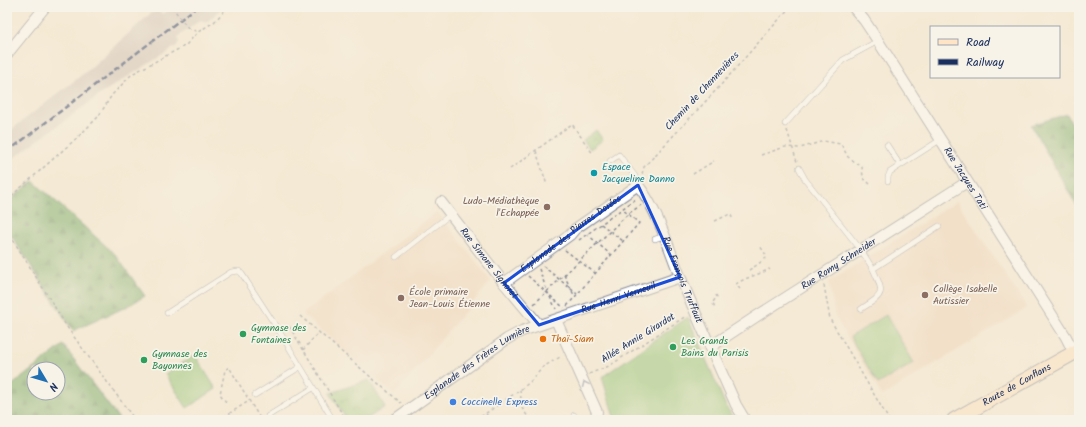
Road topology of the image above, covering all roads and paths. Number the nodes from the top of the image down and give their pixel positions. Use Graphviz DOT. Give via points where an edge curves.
graph roads {
  1 [pos="45,7"];
  2 [pos="172,7"];
  3 [pos="228,7"];
  4 [pos="790,7"];
  5 [pos="853,7"];
  6 [pos="198,32"];
  7 [pos="878,41"];
  8 [pos="7,54"];
  9 [pos="785,124"];
  10 [pos="940,140"];
  11 [pos="887,145"];
  12 [pos="793,148"];
  13 [pos="536,151"];
  14 [pos="593,154"];
  15 [pos="761,155"];
  16 [pos="610,160"];
  17 [pos="714,161"];
  18 [pos="900,165"];
  19 [pos="799,168"];
  20 [pos="510,169"];
  21 [pos="693,174"];
  22 [pos="888,182"];
  23 [pos="967,182"];
  24 [pos="870,184"];
  25 [pos="546,185"];
  26 [pos="640,188"];
  27 [pos="7,200"];
  28 [pos="441,202"];
  29 [pos="643,203"];
  30 [pos="621,209"];
  31 [pos="451,214"];
  32 [pos="628,214"];
  33 [pos="733,219"];
  34 [pos="715,221"];
  35 [pos="601,224"];
  36 [pos="939,226"];
  37 [pos="7,230"];
  38 [pos="610,232"];
  39 [pos="587,234"];
  40 [pos="623,241"];
  41 [pos="597,244"];
  42 [pos="760,246"];
  43 [pos="565,250"];
  44 [pos="861,250"];
  45 [pos="611,255"];
  46 [pos="396,257"];
  47 [pos="579,261"];
  48 [pos="542,266"];
  49 [pos="539,269"];
  50 [pos="873,269"];
  51 [pos="749,270"];
  52 [pos="770,270"];
  53 [pos="595,273"];
  54 [pos="564,275"];
  55 [pos="822,275"];
  56 [pos="528,276"];
  57 [pos="680,277"];
  58 [pos="559,279"];
  59 [pos="504,283"];
  60 [pos="571,289"];
  61 [pos="740,290"];
  62 [pos="547,291"];
  63 [pos="577,294"];
  64 [pos="716,295"];
  65 [pos="575,297"];
  66 [pos="715,306"];
  67 [pos="565,309"];
  68 [pos="695,310"];
  69 [pos="861,310"];
  70 [pos="527,311"];
  71 [pos="167,313"];
  72 [pos="558,315"];
  73 [pos="300,316"];
  74 [pos="538,325"];
  75 [pos="279,331"];
  76 [pos="319,332"];
  77 [pos="711,348"];
  78 [pos="303,350"];
  79 [pos="571,351"];
  80 [pos="1075,352"];
  81 [pos="300,366"];
  82 [pos="587,375"];
  83 [pos="314,388"];
  84 [pos="520,390"];
  85 [pos="255,395"];
  86 [pos="250,401"];
  87 [pos="226,402"];
  88 [pos="485,414"];
  89 [pos="399,415"];
  90 [pos="268,416"];
  91 [pos="135,420"];
  92 [pos="219,420"];
  93 [pos="261,420"];
  94 [pos="333,420"];
  95 [pos="346,420"];
  96 [pos="378,420"];
  97 [pos="476,420"];
  98 [pos="491,420"];
  99 [pos="530,420"];
  100 [pos="595,420"];
  101 [pos="745,420"];
  102 [pos="888,420"];
  103 [pos="954,420"];
  1 -- 8 [label="street"];
  2 -- 6 [label="path, bridge" via="188,28"];
  3 -- 6 [label="path" via="214,22"];
  4 -- 26 [label="path, Chemin de Chennevières" via="644,167 641,178 645,184"];
  5 -- 7 [label="street, Rue Jacques Tati"];
  6 -- 27 [label="path" via="186,45 132,74 112,95 98,117"];
  7 -- 9 [label="lane" via="843,60"];
  7 -- 10 [label="street, Rue Jacques Tati"];
  9 -- 12 [label="path"];
  10 -- 18 [label="lane"];
  10 -- 23 [label="street, Rue Jacques Tati"];
  11 -- 18 [label="lane"];
  12 -- 15 [label="path" via="785,147"];
  12 -- 19 [label="path"];
  12 -- 24 [label="path" via="824,141 841,144 848,157 862,166 863,178"];
  13 -- 14 [label="path" via="572,124"];
  13 -- 20 [label="path"];
  13 -- 25 [label="path"];
  16 -- 26 [label="lane" via="619,155"];
  17 -- 21 [label="path"];
  18 -- 22 [label="lane" via="890,172"];
  19 -- 44 [label="lane"];
  23 -- 44 [label="street, Rue Romy Schneider"];
  23 -- 80 [label="street, Rue Jacques Tati"];
  26 -- 57 [label="street, Rue François Truffaut" via="659,237"];
  26 -- 59 [label="street, Esplanade des Pierres Dorées" via="575,229"];
  28 -- 31 [label="street, Rue Simone Signoret"];
  29 -- 32 [label="path, Esplanade des Frères Lumière"];
  30 -- 32 [label="path"];
  31 -- 46 [label="lane"];
  31 -- 59 [label="street, Rue Simone Signoret"];
  32 -- 38 [label="path, Esplanade des Frères Lumière"];
  32 -- 40 [label="path" via="639,223"];
  33 -- 34 [label="path" via="730,214"];
  35 -- 38 [label="path"];
  36 -- 50 [label="lane"];
  37 -- 91 [label="path" via="68,330"];
  38 -- 40 [label="path"];
  38 -- 41 [label="path, Esplanade des Frères Lumière"];
  39 -- 41 [label="path"];
  40 -- 45 [label="path"];
  41 -- 45 [label="path"];
  41 -- 47 [label="path, Esplanade des Frères Lumière"];
  42 -- 51 [label="path" via="766,258"];
  43 -- 47 [label="path"];
  44 -- 50 [label="lane"];
  44 -- 55 [label="street, Rue Romy Schneider"];
  45 -- 53 [label="path"];
  47 -- 53 [label="path"];
  47 -- 54 [label="path, Esplanade des Frères Lumière"];
  48 -- 58 [label="path"];
  49 -- 62 [label="path"];
  50 -- 69 [label="lane" via="881,293 879,298"];
  52 -- 61 [label="path" via="739,282 736,284"];
  53 -- 63 [label="path"];
  54 -- 58 [label="path, Esplanade des Frères Lumière"];
  54 -- 60 [label="path"];
  55 -- 77 [label="street, Rue Romy Schneider"];
  55 -- 102 [label="path" via="830,319"];
  56 -- 62 [label="path"];
  57 -- 68 [label="street, Rue François Truffaut"];
  57 -- 72 [label="street, Rue Henri Verneuil"];
  58 -- 60 [label="path"];
  58 -- 62 [label="path, Esplanade des Frères Lumière"];
  59 -- 70 [label="street, Rue Simone Signoret"];
  60 -- 63 [label="path"];
  60 -- 65 [label="path"];
  62 -- 67 [label="path"];
  62 -- 70 [label="path, Esplanade des Frères Lumière"];
  62 -- 72 [label="path"];
  63 -- 65 [label="path"];
  64 -- 66 [label="path" via="712,304"];
  65 -- 67 [label="path"];
  67 -- 72 [label="path"];
  68 -- 77 [label="street, Rue François Truffaut"];
  68 -- 82 [label="path, Allée Annie Girardot" via="609,366"];
  70 -- 74 [label="street, Rue Simone Signoret"];
  71 -- 75 [label="lane" via="231,272 238,271"];
  72 -- 74 [label="street, Esplanade des Frères Lumière"];
  72 -- 79 [label="street"];
  73 -- 76 [label="path"];
  74 -- 89 [label="street, Esplanade des Frères Lumière" via="507,339"];
  75 -- 78 [label="path" via="289,326"];
  75 -- 81 [label="lane"];
  76 -- 78 [label="path"];
  76 -- 89 [label="path"];
  77 -- 101 [label="street, Rue François Truffaut"];
  78 -- 95 [label="path"];
  79 -- 84 [label="path" via="543,367"];
  100 -- 79 [label="street, one-way" via="598,412"];
  80 -- 103 [label="main road, Route de Conflans"];
  81 -- 83 [label="lane"];
  81 -- 85 [label="lane"];
  83 -- 90 [label="lane"];
  83 -- 94 [label="lane"];
  84 -- 88 [label="path"];
  84 -- 99 [label="path" via="522,408"];
  86 -- 87 [label="path" via="229,367 225,370 220,394"];
  86 -- 92 [label="path"];
  86 -- 93 [label="path"];
  88 -- 97 [label="path"];
  88 -- 98 [label="path"];
  89 -- 96 [label="path"];
}
